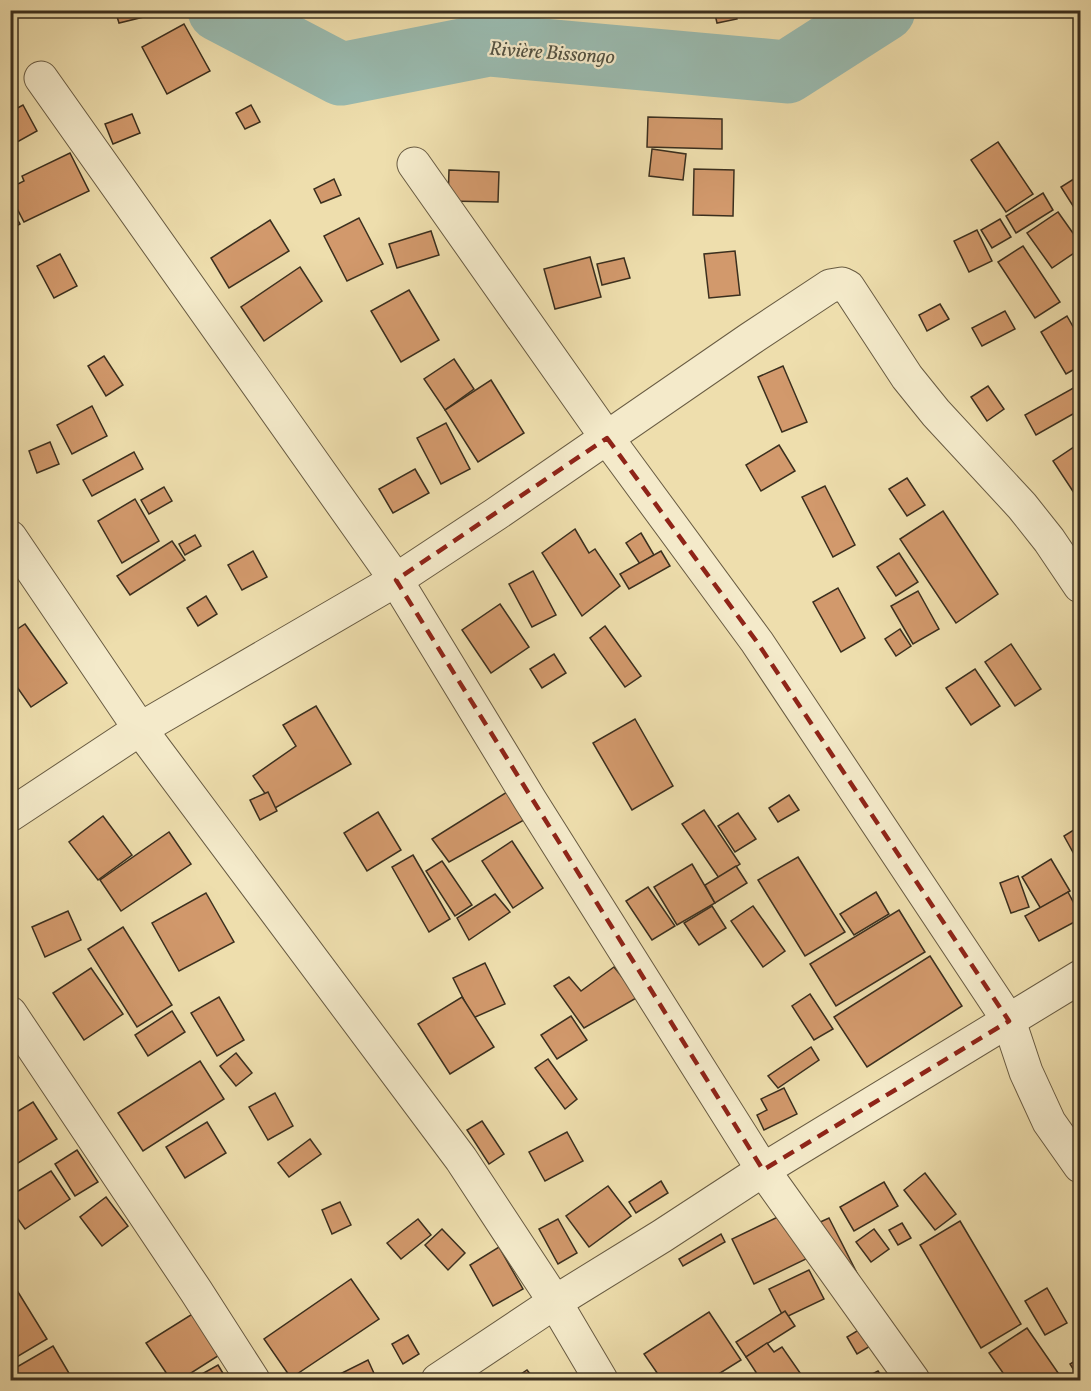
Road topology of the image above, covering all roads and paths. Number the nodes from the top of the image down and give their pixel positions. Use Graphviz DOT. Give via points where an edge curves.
graph roads {
  1 [pos="41,78"];
  2 [pos="414,164"];
  3 [pos="607,438"];
  4 [pos="10,537"];
  5 [pos="396,580"];
  6 [pos="1080,586"];
  7 [pos="140,729"];
  8 [pos="10,815"];
  9 [pos="1080,977"];
  10 [pos="10,1013"];
  11 [pos="1009,1021"];
  12 [pos="1080,1166"];
  13 [pos="763,1170"];
  14 [pos="555,1302"];
  15 [pos="253,1380"];
  16 [pos="438,1380"];
  17 [pos="601,1380"];
  18 [pos="913,1380"];
  1 -- 5 [label="street"];
  2 -- 3 [label="street"];
  3 -- 5 [label="street"];
  3 -- 6 [label="street" via="830,286 842,284 848,287 907,377 1022,506"];
  3 -- 11 [label="street" via="758,642"];
  4 -- 7 [label="street"];
  5 -- 7 [label="street"];
  5 -- 13 [label="street"];
  7 -- 8 [label="street"];
  7 -- 14 [label="street" via="461,1159"];
  9 -- 11 [label="street"];
  10 -- 15 [label="street"];
  11 -- 12 [label="street" via="1049,1122"];
  11 -- 13 [label="street"];
  13 -- 14 [label="street"];
  13 -- 18 [label="street"];
  14 -- 16 [label="street"];
  14 -- 17 [label="street"];
}
